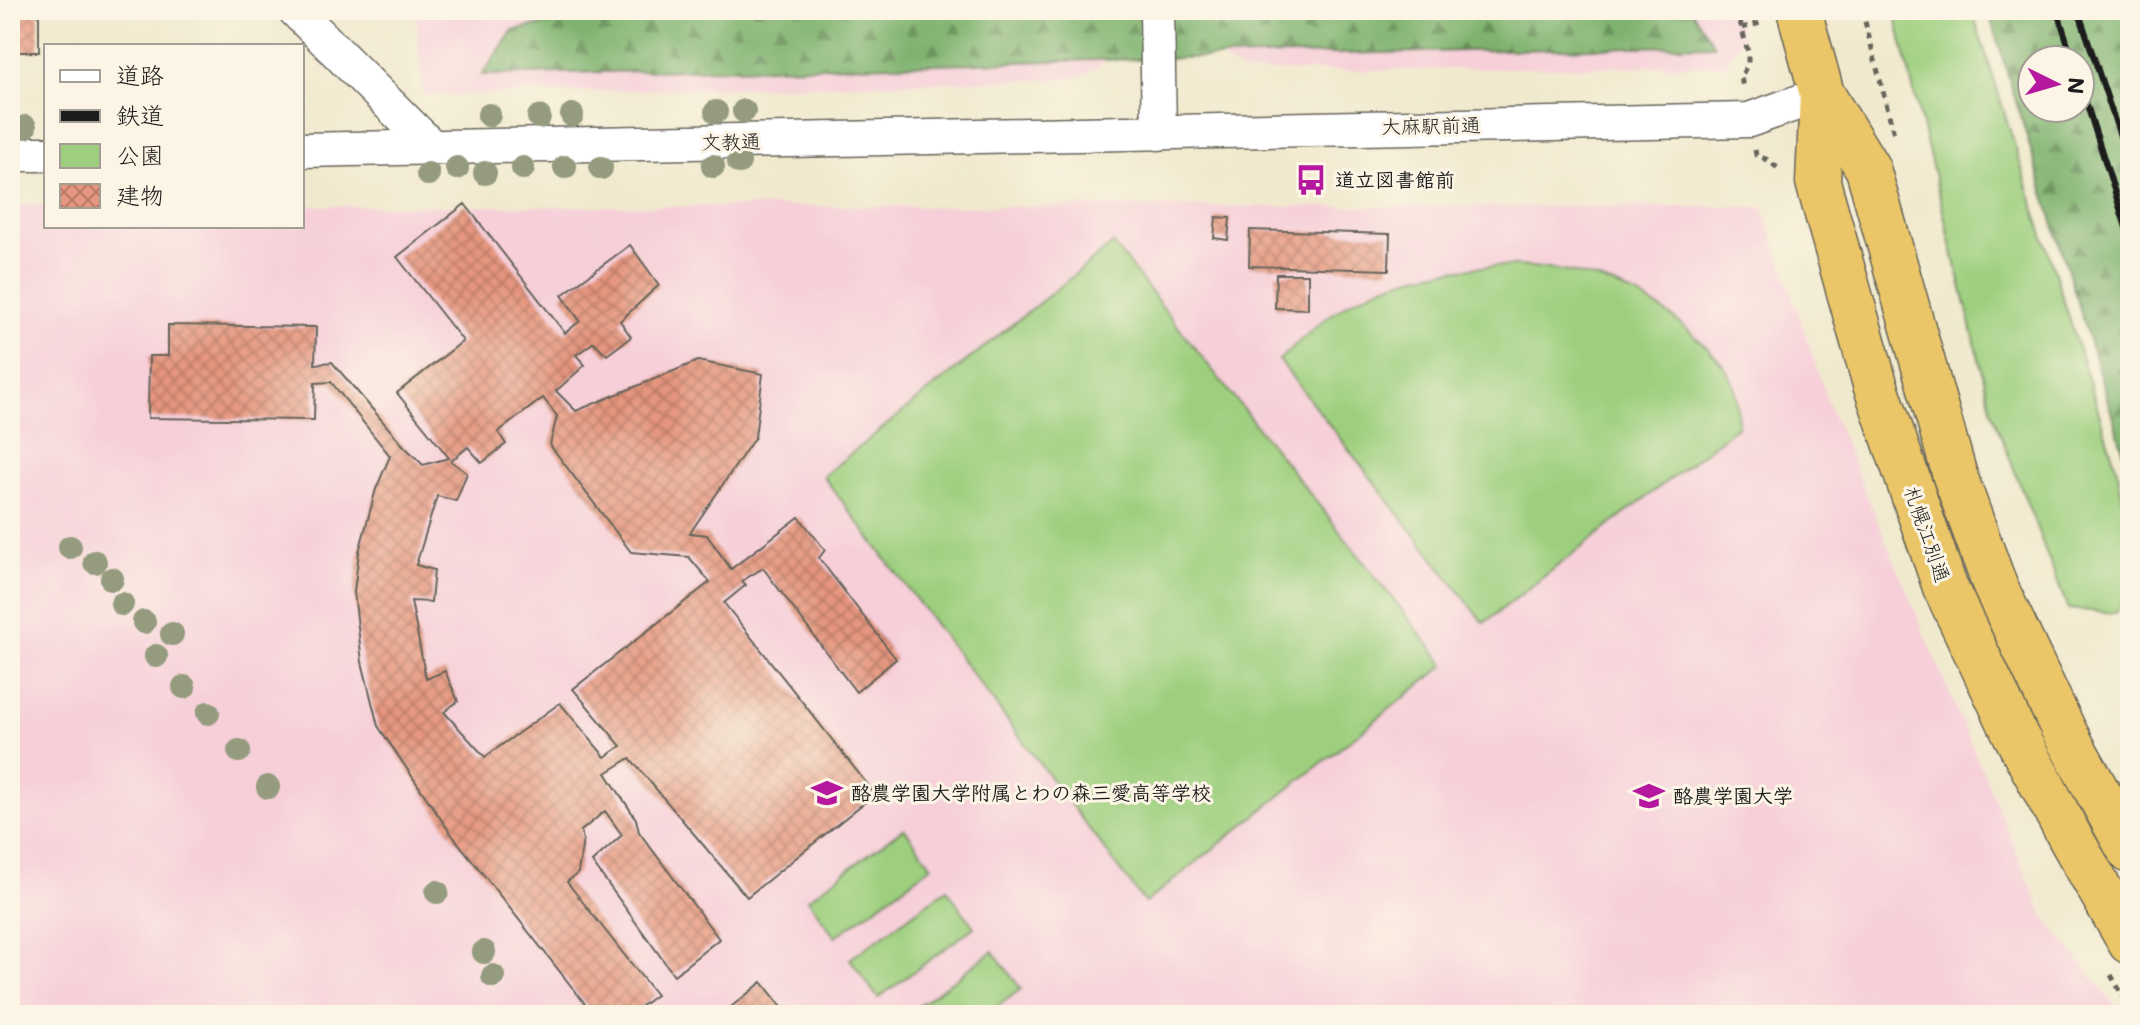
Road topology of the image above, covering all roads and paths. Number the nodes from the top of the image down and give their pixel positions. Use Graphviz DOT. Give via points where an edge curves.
graph roads {
  1 [pos="295,10"];
  2 [pos="1157,10"];
  3 [pos="1737,10"];
  4 [pos="1799,10"];
  5 [pos="1741,76"];
  6 [pos="1822,94"];
  7 [pos="1159,133"];
  8 [pos="433,148"];
  9 [pos="304,150"];
  10 [pos="10,154"];
  11 [pos="44,154"];
  12 [pos="2130,851"];
  13 [pos="2130,942"];
  1 -- 8 [label="street"];
  2 -- 7 [label="street"];
  3 -- 5 [label="path" via="1748,52"];
  4 -- 6 [label="highway, 札幌江別通"];
  6 -- 7 [label="street, 大麻駅前通" via="1749,120"];
  6 -- 12 [label="highway, 札幌江別通" via="1868,169 1955,476 1995,586 2065,733"];
  6 -- 13 [label="highway, 札幌江別通" via="1818,182 1875,384 1945,587 2015,734"];
  7 -- 8 [label="street, 文教通"];
  8 -- 9 [label="street, 文教通"];
  10 -- 11 [label="street"];
}
